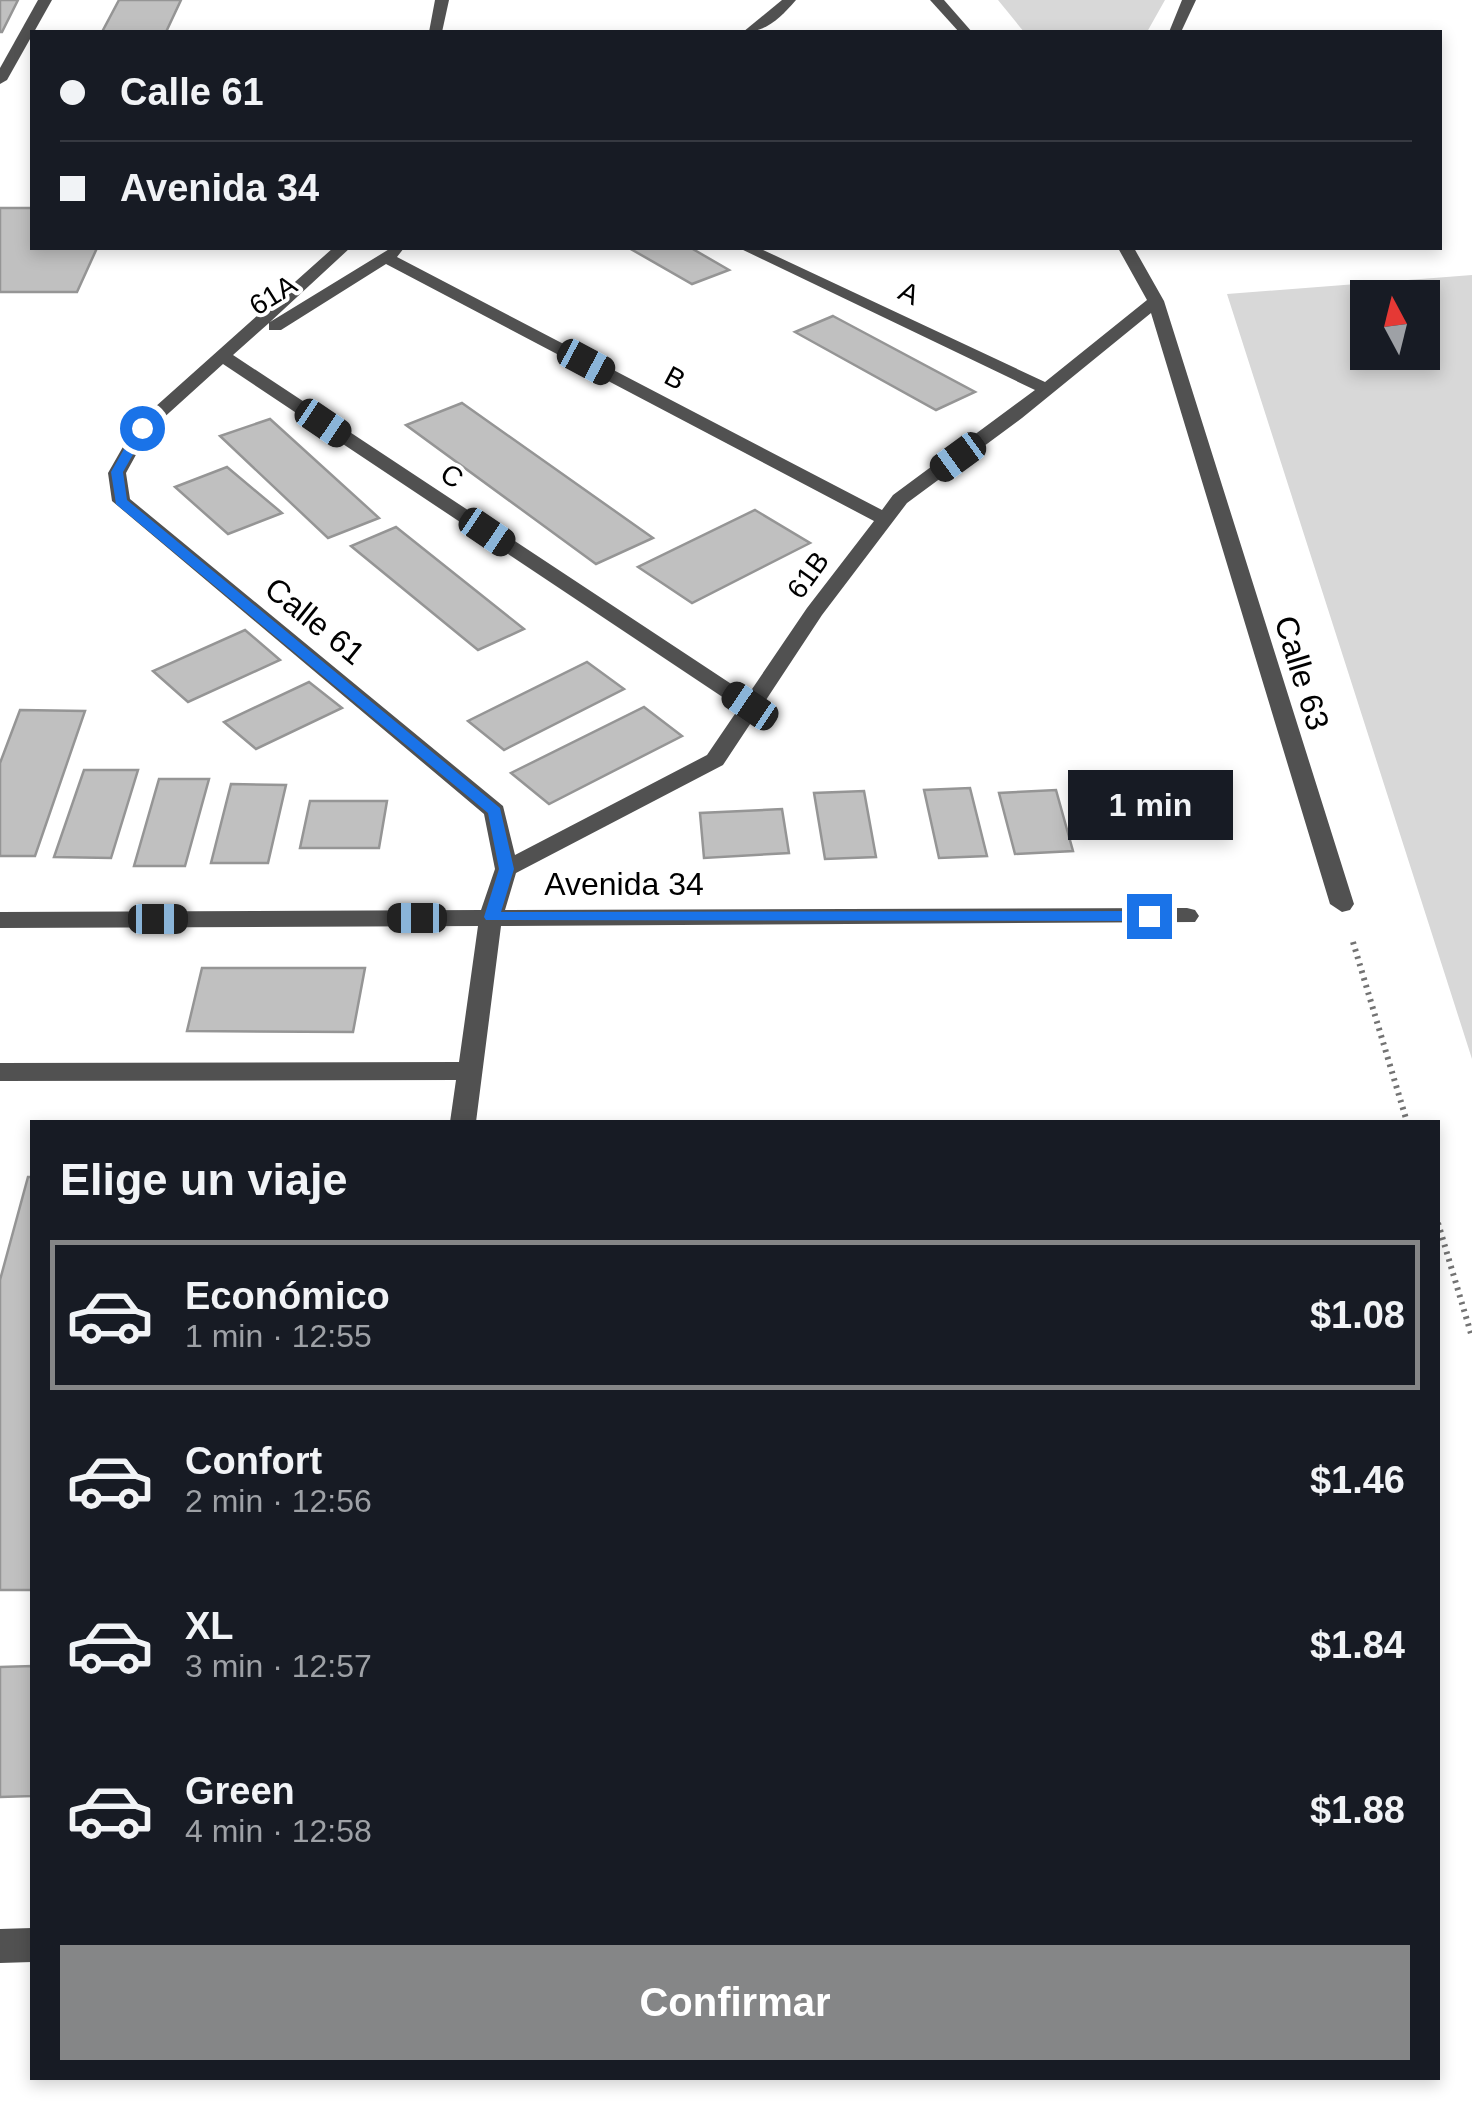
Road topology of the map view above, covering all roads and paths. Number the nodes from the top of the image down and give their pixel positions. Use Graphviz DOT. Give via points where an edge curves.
graph roads {
  1 [pos="44,0"];
  2 [pos="442,0"];
  3 [pos="789,0"];
  4 [pos="937,0"];
  5 [pos="1189,0"];
  6 [pos="434,30"];
  7 [pos="752,30"];
  8 [pos="964,30"];
  9 [pos="1176,30"];
  10 [pos="0,80"];
  11 [pos="340,250"];
  12 [pos="751,250"];
  13 [pos="1127,250"];
  14 [pos="394,253"];
  15 [pos="1156,301"];
  16 [pos="224,358"];
  17 [pos="1047,389"];
  18 [pos="885,518"];
  19 [pos="750,706"];
  20 [pos="506,869"];
  21 [pos="1342,904"];
  22 [pos="1188,916"];
  23 [pos="492,917"];
  24 [pos="0,920"];
  25 [pos="470,1071"];
  26 [pos="0,1072"];
  27 [pos="464,1120"];
  28 [pos="1406,1120"];
  29 [pos="1440,1229"];
  30 [pos="1472,1337"];
  31 [pos="30,1945"];
  32 [pos="0,1946"];
  1 -- 10 [label="street"];
  2 -- 6 [label="street"];
  3 -- 7 [label="street"];
  4 -- 8 [label="street"];
  5 -- 9 [label="street"];
  11 -- 16 [label="street, Calle 61"];
  12 -- 17 [label="street, A"];
  13 -- 15 [label="street, Calle 63"];
  14 -- 16 [label="street, 61A"];
  14 -- 18 [label="street, B"];
  15 -- 17 [label="street, 61B"];
  15 -- 21 [label="street, Calle 63"];
  16 -- 19 [label="street, C"];
  16 -- 20 [label="street, Calle 61" via="142,428 117,472 121,501 495,811"];
  17 -- 18 [label="street, 61B" via="900,499"];
  18 -- 19 [label="street, 61B"];
  19 -- 20 [label="street, 61B" via="715,760"];
  20 -- 23 [label="street, Calle 61"];
  21 -- 28 [label="path"];
  22 -- 23 [label="street, Avenida 34"];
  23 -- 24 [label="street, Avenida 34"];
  23 -- 25 [label="street, Calle 61"];
  25 -- 26 [label="street"];
  25 -- 27 [label="street, Calle 61"];
  29 -- 30 [label="path"];
  31 -- 32 [label="street"];
}
